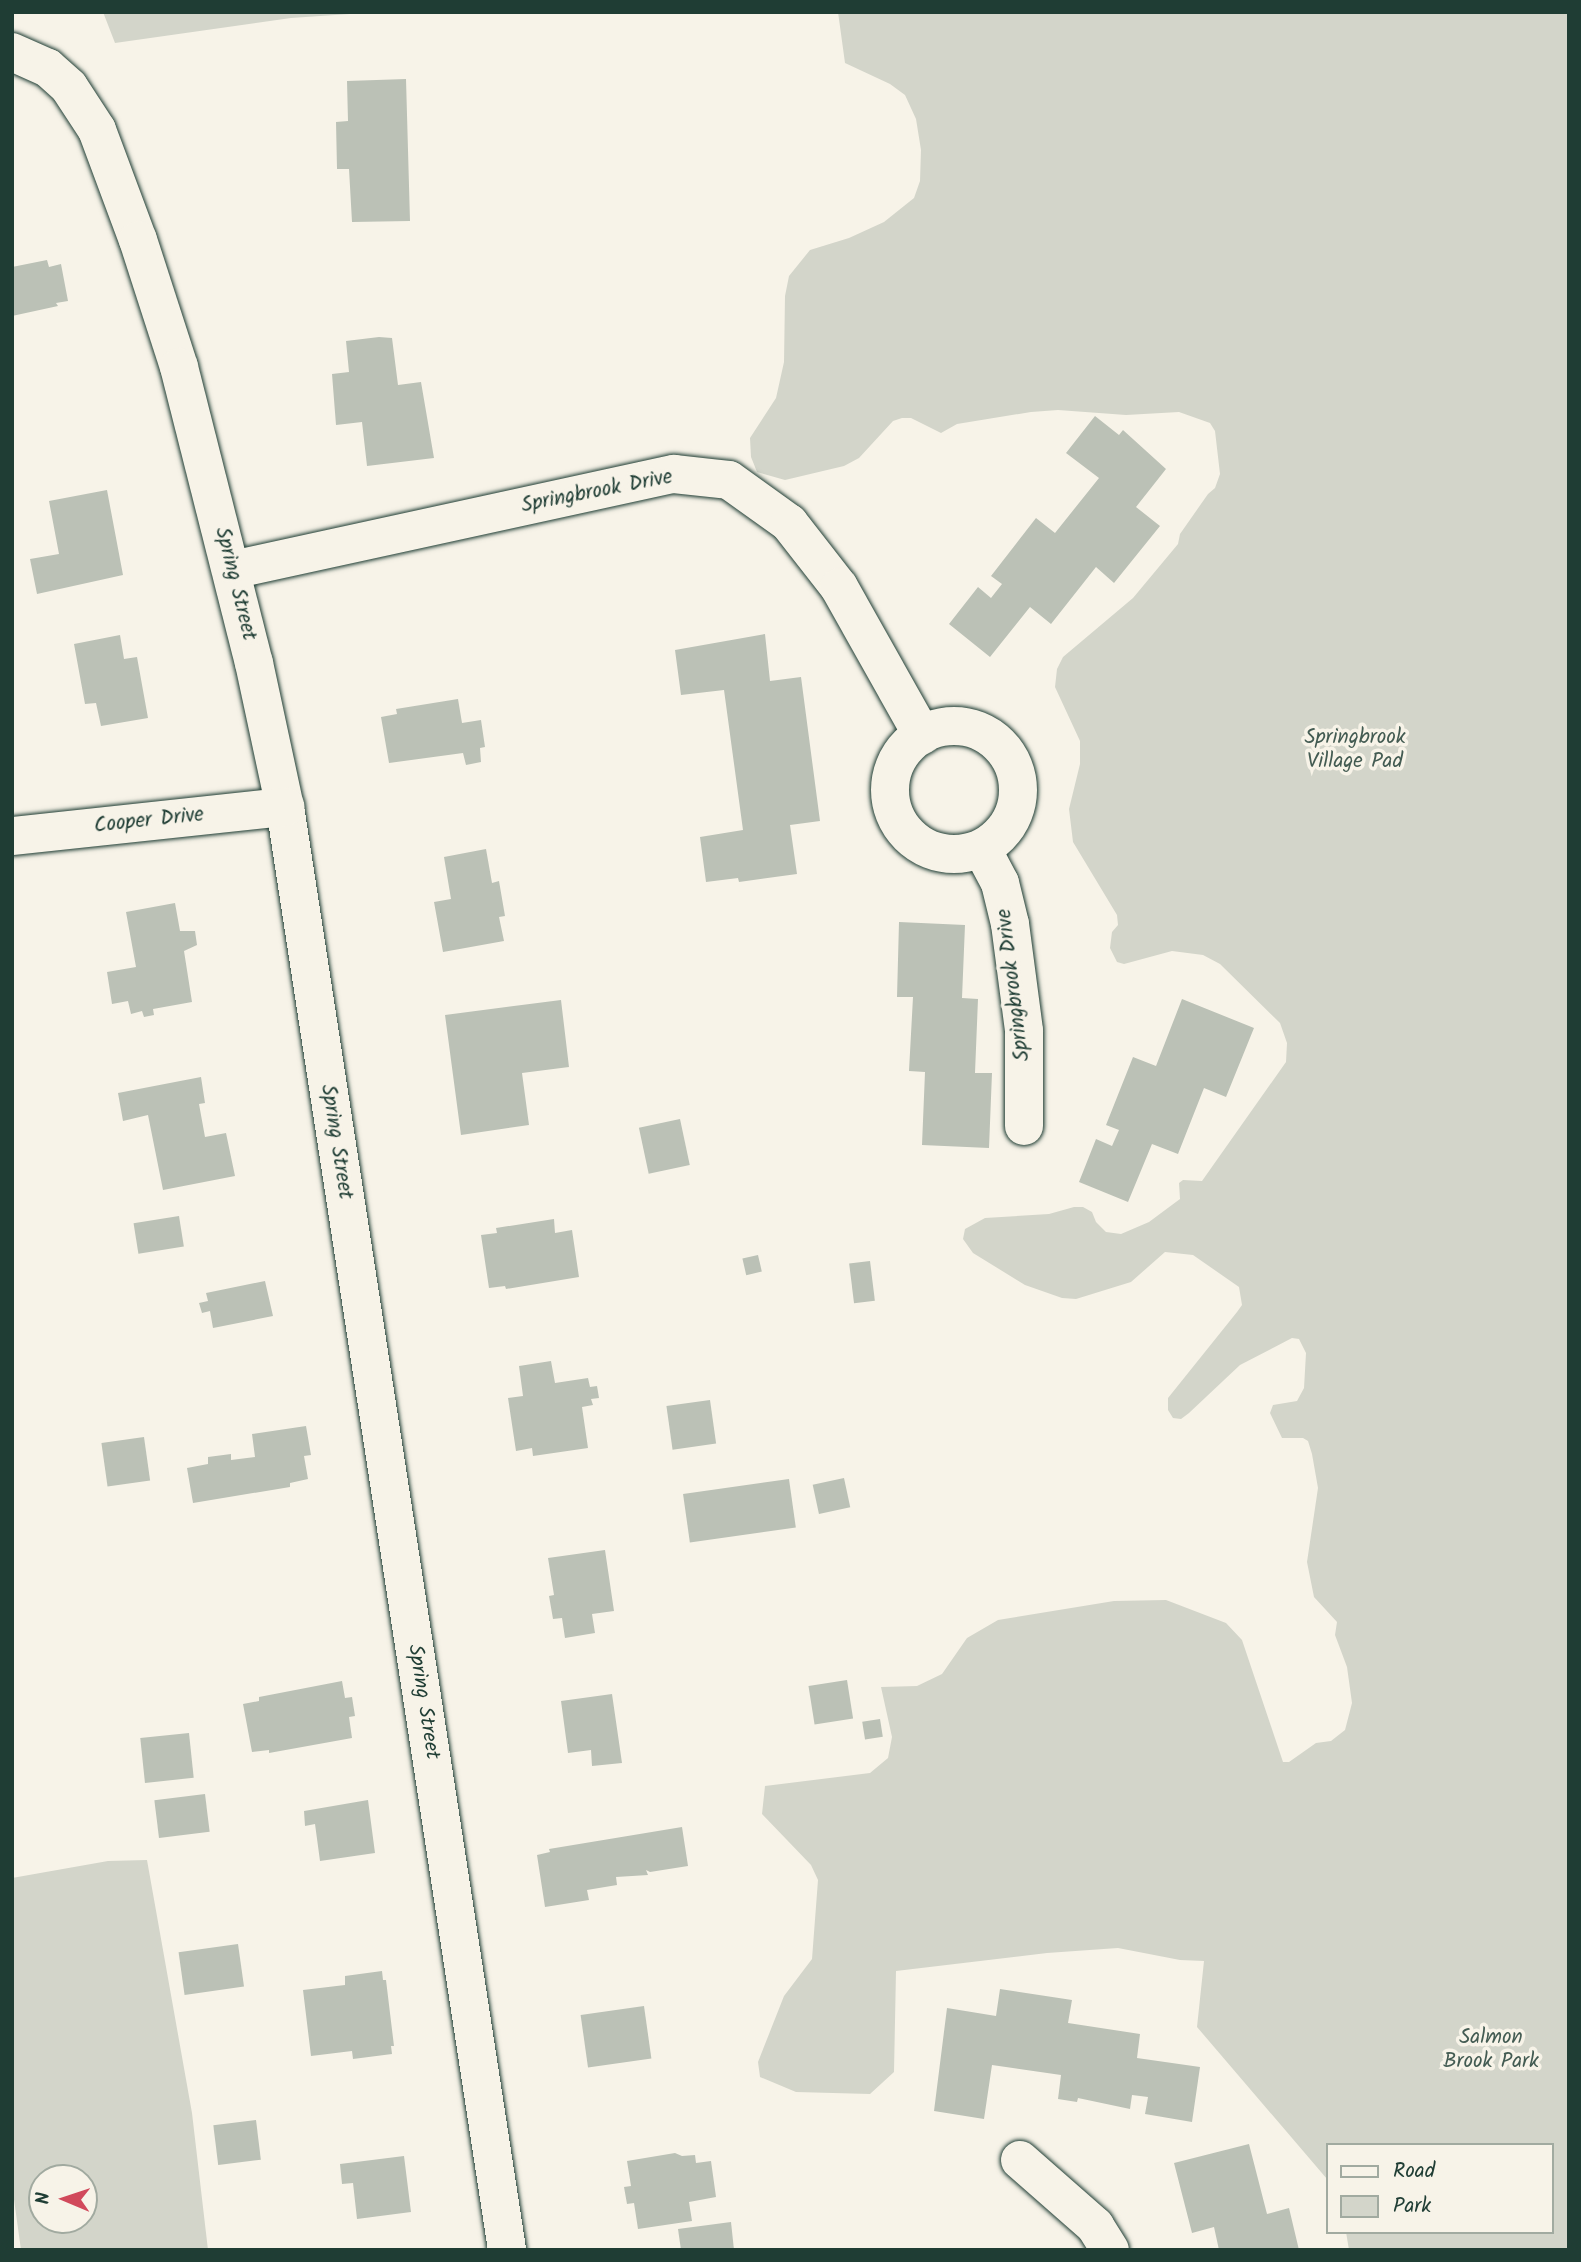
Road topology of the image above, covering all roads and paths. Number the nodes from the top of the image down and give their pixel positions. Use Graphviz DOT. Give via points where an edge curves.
graph roads {
  1 [pos="12,52"];
  2 [pos="232,569"];
  3 [pos="922,735"];
  4 [pos="285,807"];
  5 [pos="12,836"];
  6 [pos="982,849"];
  7 [pos="1024,1126"];
  8 [pos="1020,2160"];
  9 [pos="508,2250"];
  10 [pos="1110,2250"];
  1 -- 2 [label="street, Spring Street" via="48,68 88,113 121,193 179,367"];
  2 -- 3 [label="street, Springbrook Drive" via="674,474 729,480 789,523 839,587"];
  2 -- 4 [label="street, Spring Street"];
  3 -- 6 [label="street" via="902,752 893,771 894,813 904,831 930,849 961,854"];
  3 -- 6 [label="street" via="958,726 979,730 1010,758 1018,778 1012,820"];
  4 -- 5 [label="street, Cooper Drive"];
  4 -- 9 [label="street, Spring Street"];
  6 -- 7 [label="street, Springbrook Drive" via="1000,883 1010,924 1024,1031"];
  8 -- 10 [label="street" via="1095,2226"];
}
